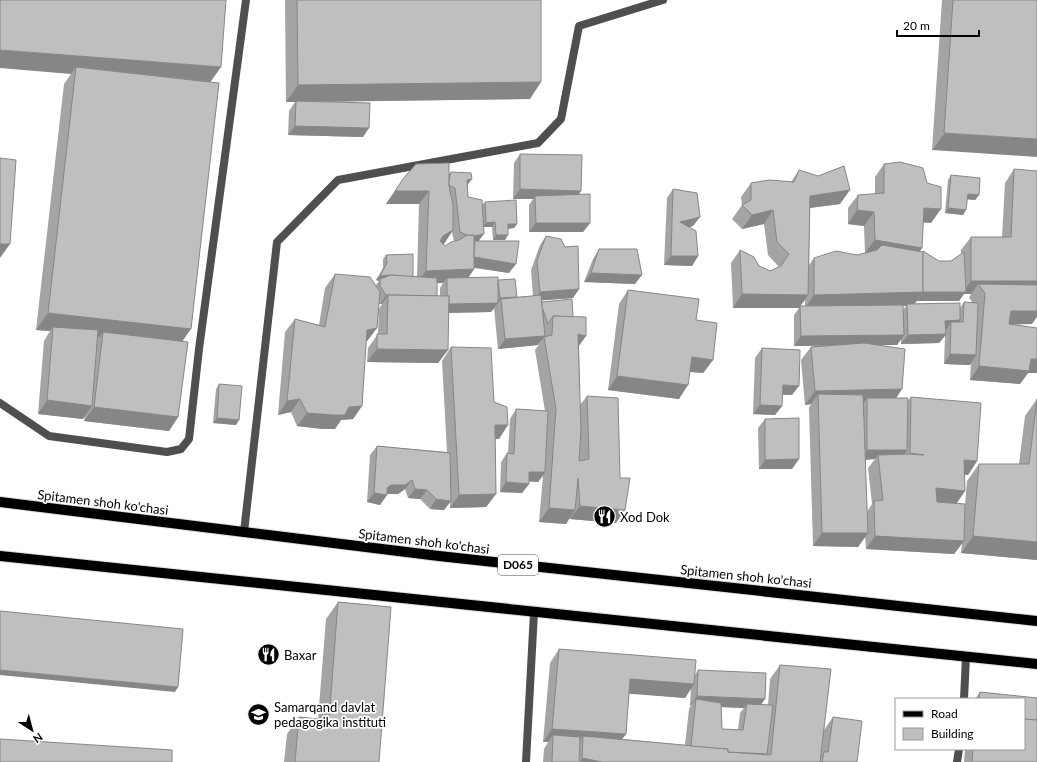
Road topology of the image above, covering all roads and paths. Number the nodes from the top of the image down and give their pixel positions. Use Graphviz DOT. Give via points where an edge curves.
graph roads {
  1 [pos="246,0"];
  2 [pos="663,0"];
  3 [pos="0,403"];
  4 [pos="0,502"];
  5 [pos="244,532"];
  6 [pos="0,556"];
  7 [pos="534,612"];
  8 [pos="1037,621"];
  9 [pos="966,657"];
  10 [pos="1037,664"];
  11 [pos="964,698"];
  12 [pos="959,750"];
  13 [pos="526,762"];
  14 [pos="957,762"];
  1 -- 3 [label="lane" via="189,439 182,449 168,452 49,436"];
  2 -- 5 [label="lane" via="579,26 561,119 538,143 338,180 277,242"];
  4 -- 5 [label="main road, Spitamen shoh ko'chasi / D065"];
  5 -- 8 [label="main road, Spitamen shoh ko'chasi / D065" via="446,557"];
  6 -- 7 [label="main road"];
  7 -- 9 [label="main road"];
  7 -- 13 [label="lane"];
  9 -- 10 [label="main road"];
  9 -- 11 [label="lane"];
  12 -- 14 [label="lane"];
}
